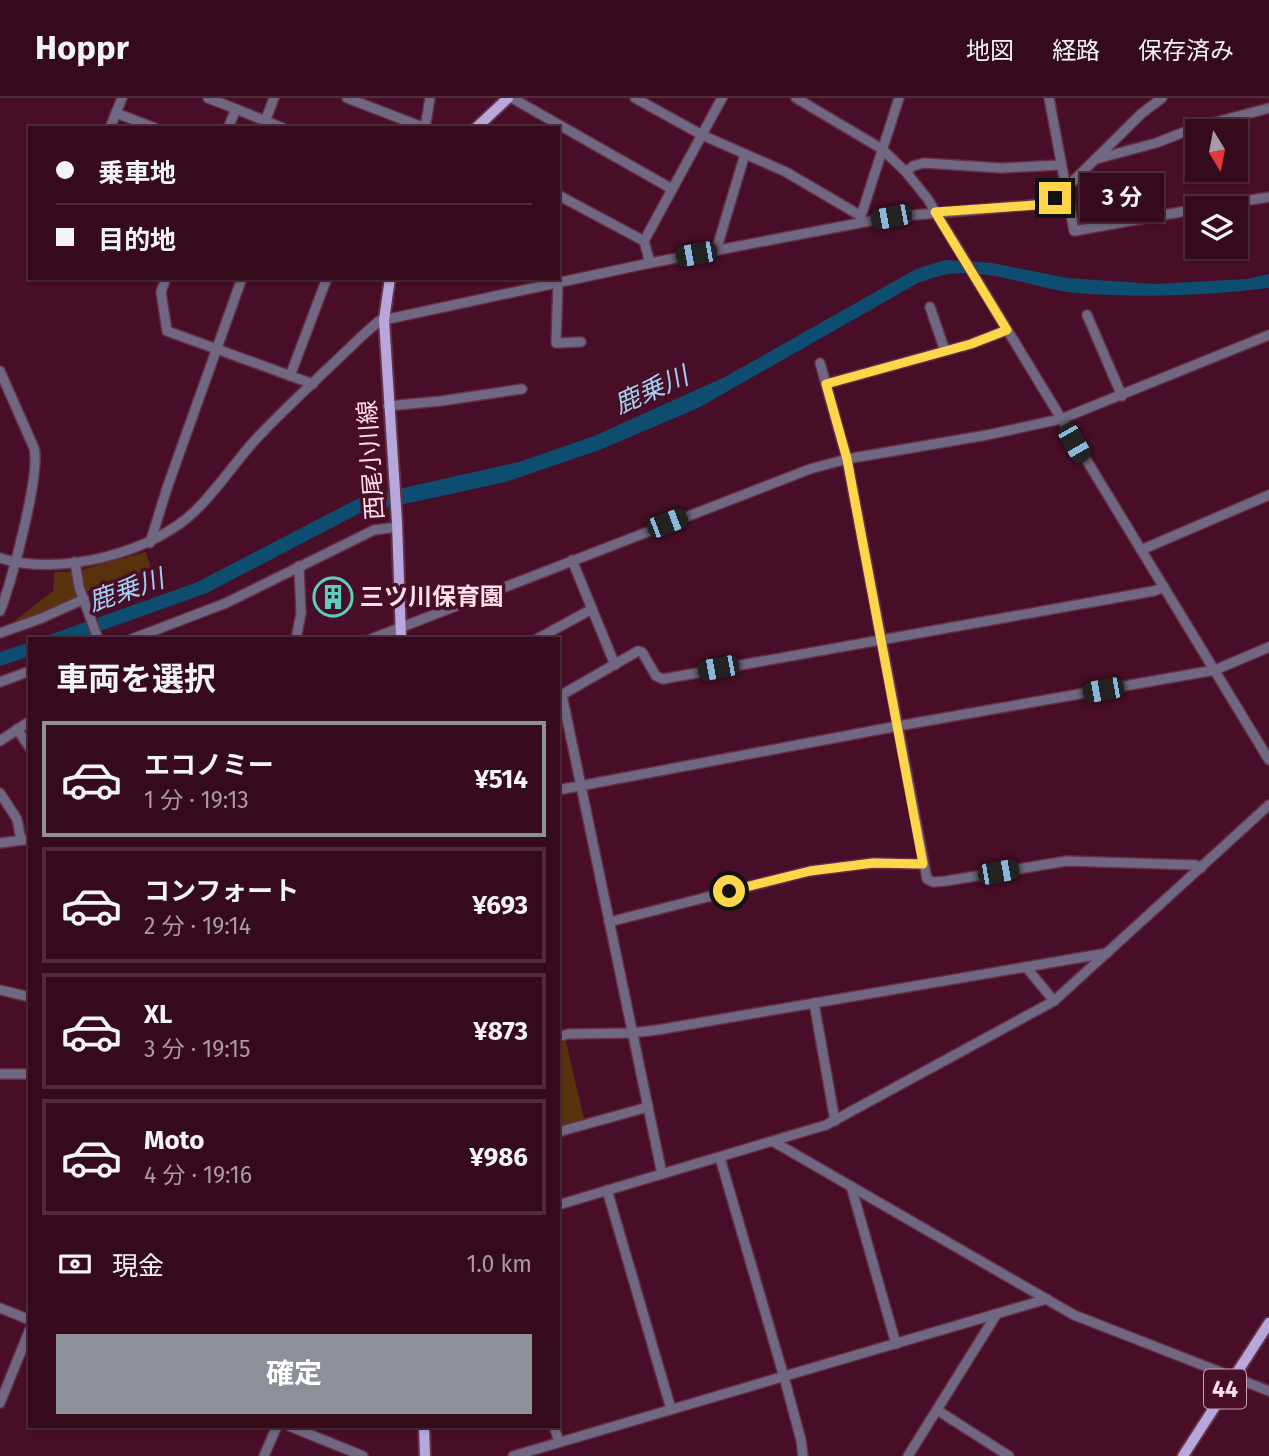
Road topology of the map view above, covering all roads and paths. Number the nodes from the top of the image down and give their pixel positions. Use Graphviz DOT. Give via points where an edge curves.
graph roads {
  1 [pos="122,98"];
  2 [pos="208,98"];
  3 [pos="274,98"];
  4 [pos="347,98"];
  5 [pos="429,98"];
  6 [pos="510,98"];
  7 [pos="635,98"];
  8 [pos="722,98"];
  9 [pos="796,98"];
  10 [pos="899,98"];
  11 [pos="1049,98"];
  12 [pos="1162,98"];
  13 [pos="1269,108"];
  14 [pos="236,109"];
  15 [pos="116,113"];
  16 [pos="266,119"];
  17 [pos="111,126"];
  18 [pos="150,126"];
  19 [pos="229,126"];
  20 [pos="279,126"];
  21 [pos="420,126"];
  22 [pos="425,126"];
  23 [pos="479,126"];
  24 [pos="560,126"];
  25 [pos="560,126"];
  26 [pos="702,135"];
  27 [pos="882,149"];
  28 [pos="746,154"];
  29 [pos="1095,159"];
  30 [pos="1060,165"];
  31 [pos="906,172"];
  32 [pos="672,189"];
  33 [pos="1065,190"];
  34 [pos="560,196"];
  35 [pos="1269,197"];
  36 [pos="1248,200"];
  37 [pos="1185,211"];
  38 [pos="935,212"];
  39 [pos="861,219"];
  40 [pos="644,241"];
  41 [pos="719,250"];
  42 [pos="650,263"];
  43 [pos="165,280"];
  44 [pos="241,280"];
  45 [pos="326,280"];
  46 [pos="390,280"];
  47 [pos="542,282"];
  48 [pos="558,283"];
  49 [pos="930,307"];
  50 [pos="1087,315"];
  51 [pos="384,320"];
  52 [pos="1007,330"];
  53 [pos="1269,335"];
  54 [pos="581,342"];
  55 [pos="217,349"];
  56 [pos="945,351"];
  57 [pos="820,363"];
  58 [pos="0,371"];
  59 [pos="290,376"];
  60 [pos="313,384"];
  61 [pos="826,384"];
  62 [pos="522,389"];
  63 [pos="1122,396"];
  64 [pos="388,406"];
  65 [pos="1061,419"];
  66 [pos="847,459"];
  67 [pos="1269,495"];
  68 [pos="397,525"];
  69 [pos="150,543"];
  70 [pos="1141,550"];
  71 [pos="0,558"];
  72 [pos="572,561"];
  73 [pos="15,562"];
  74 [pos="75,562"];
  75 [pos="299,566"];
  76 [pos="1164,587"];
  77 [pos="85,602"];
  78 [pos="592,609"];
  79 [pos="0,611"];
  80 [pos="401,626"];
  81 [pos="0,634"];
  82 [pos="97,637"];
  83 [pos="137,637"];
  84 [pos="296,637"];
  85 [pos="376,637"];
  86 [pos="401,637"];
  87 [pos="541,637"];
  88 [pos="881,638"];
  89 [pos="1269,648"];
  90 [pos="615,665"];
  91 [pos="1215,670"];
  92 [pos="28,672"];
  93 [pos="0,682"];
  94 [pos="560,696"];
  95 [pos="28,722"];
  96 [pos="898,726"];
  97 [pos="17,729"];
  98 [pos="0,741"];
  99 [pos="28,745"];
  100 [pos="1269,760"];
  101 [pos="581,785"];
  102 [pos="560,790"];
  103 [pos="0,793"];
  104 [pos="1269,805"];
  105 [pos="25,840"];
  106 [pos="0,843"];
  107 [pos="923,864"];
  108 [pos="1201,868"];
  109 [pos="609,922"];
  110 [pos="1109,953"];
  111 [pos="1026,967"];
  112 [pos="0,990"];
  113 [pos="28,997"];
  114 [pos="1054,1000"];
  115 [pos="814,1003"];
  116 [pos="631,1033"];
  117 [pos="560,1036"];
  118 [pos="0,1074"];
  119 [pos="28,1074"];
  120 [pos="648,1107"];
  121 [pos="835,1121"];
  122 [pos="560,1131"];
  123 [pos="774,1142"];
  124 [pos="720,1158"];
  125 [pos="662,1174"];
  126 [pos="851,1186"];
  127 [pos="607,1191"];
  128 [pos="560,1204"];
  129 [pos="1046,1299"];
  130 [pos="0,1308"];
  131 [pos="996,1315"];
  132 [pos="28,1319"];
  133 [pos="1269,1323"];
  134 [pos="28,1334"];
  135 [pos="896,1344"];
  136 [pos="784,1377"];
  137 [pos="1232,1378"];
  138 [pos="1269,1391"];
  139 [pos="0,1403"];
  140 [pos="671,1409"];
  141 [pos="937,1410"];
  142 [pos="275,1428"];
  143 [pos="294,1428"];
  144 [pos="424,1428"];
  145 [pos="555,1428"];
  146 [pos="559,1442"];
  147 [pos="264,1456"];
  148 [pos="363,1456"];
  149 [pos="425,1456"];
  150 [pos="515,1456"];
  151 [pos="803,1456"];
  152 [pos="908,1456"];
  153 [pos="1009,1456"];
  154 [pos="1182,1456"];
  1 -- 15 [label="street"];
  2 -- 14 [label="street"];
  3 -- 16 [label="street"];
  4 -- 21 [label="street"];
  5 -- 22 [label="street"];
  6 -- 23 [label="main road"];
  6 -- 25 [label="street"];
  7 -- 26 [label="street"];
  8 -- 26 [label="street"];
  9 -- 27 [label="street"];
  10 -- 27 [label="street"];
  11 -- 30 [label="street"];
  12 -- 29 [label="street"];
  13 -- 29 [label="street"];
  14 -- 16 [label="street"];
  14 -- 19 [label="street"];
  15 -- 17 [label="street"];
  15 -- 18 [label="street"];
  16 -- 20 [label="street"];
  24 -- 32 [label="street"];
  26 -- 28 [label="street"];
  26 -- 32 [label="street"];
  27 -- 31 [label="street"];
  27 -- 39 [label="street"];
  28 -- 39 [label="street" via="804,182"];
  28 -- 41 [label="street"];
  29 -- 33 [label="street"];
  30 -- 31 [label="street" via="1001,168 924,163"];
  30 -- 33 [label="street"];
  31 -- 38 [label="street"];
  32 -- 40 [label="street"];
  33 -- 37 [label="street" via="1074,231"];
  33 -- 38 [label="street" via="1043,204"];
  34 -- 40 [label="street"];
  35 -- 36 [label="street"];
  38 -- 39 [label="street"];
  38 -- 52 [label="street"];
  39 -- 41 [label="street"];
  40 -- 42 [label="street"];
  41 -- 42 [label="street"];
  42 -- 48 [label="street"];
  43 -- 55 [label="street" via="161,292 167,331"];
  44 -- 55 [label="street"];
  45 -- 59 [label="street"];
  46 -- 51 [label="main road, 西尾小川線"];
  47 -- 48 [label="street"];
  47 -- 51 [label="street"];
  48 -- 54 [label="street" via="556,343"];
  49 -- 56 [label="street"];
  50 -- 63 [label="street"];
  51 -- 60 [label="street"];
  51 -- 64 [label="main road, 西尾小川線"];
  52 -- 56 [label="street"];
  52 -- 65 [label="street"];
  53 -- 63 [label="street"];
  55 -- 59 [label="street"];
  55 -- 69 [label="street"];
  56 -- 61 [label="street"];
  57 -- 61 [label="street"];
  58 -- 73 [label="street" via="36,455"];
  59 -- 60 [label="street"];
  60 -- 69 [label="street" via="255,440 197,509"];
  61 -- 66 [label="street"];
  62 -- 64 [label="street"];
  63 -- 65 [label="street"];
  64 -- 68 [label="main road, 西尾小川線"];
  65 -- 66 [label="street"];
  65 -- 70 [label="street"];
  66 -- 72 [label="street" via="790,475"];
  66 -- 88 [label="street"];
  67 -- 70 [label="street"];
  68 -- 75 [label="street" via="374,530"];
  68 -- 80 [label="main road, 西尾小川線"];
  69 -- 74 [label="street"];
  70 -- 76 [label="street"];
  71 -- 73 [label="street"];
  72 -- 78 [label="street"];
  72 -- 80 [label="street"];
  73 -- 74 [label="street"];
  73 -- 79 [label="street"];
  74 -- 77 [label="street"];
  75 -- 83 [label="street" via="226,603"];
  75 -- 84 [label="street" via="301,613"];
  76 -- 88 [label="street"];
  76 -- 91 [label="street"];
  77 -- 81 [label="street"];
  77 -- 82 [label="street"];
  78 -- 87 [label="street"];
  78 -- 90 [label="street"];
  80 -- 85 [label="street"];
  80 -- 86 [label="main road, 西尾小川線"];
  88 -- 90 [label="street" via="663,679 656,676 641,651"];
  88 -- 96 [label="street"];
  89 -- 91 [label="street"];
  90 -- 94 [label="street"];
  91 -- 96 [label="street"];
  91 -- 100 [label="street"];
  92 -- 93 [label="street"];
  94 -- 101 [label="street"];
  95 -- 97 [label="street"];
  96 -- 101 [label="street"];
  96 -- 107 [label="street"];
  97 -- 98 [label="street"];
  97 -- 99 [label="street"];
  101 -- 102 [label="street"];
  101 -- 109 [label="street"];
  103 -- 105 [label="street"];
  104 -- 108 [label="street"];
  105 -- 106 [label="street"];
  107 -- 108 [label="street" via="933,882 1067,861"];
  107 -- 109 [label="street" via="873,863 810,871"];
  108 -- 110 [label="street"];
  109 -- 116 [label="street"];
  110 -- 111 [label="street"];
  110 -- 114 [label="street"];
  111 -- 114 [label="street"];
  111 -- 115 [label="street"];
  112 -- 113 [label="street"];
  114 -- 121 [label="street"];
  115 -- 116 [label="street"];
  115 -- 121 [label="street"];
  116 -- 117 [label="street"];
  116 -- 120 [label="street"];
  118 -- 119 [label="street"];
  120 -- 122 [label="street"];
  120 -- 125 [label="street"];
  121 -- 123 [label="street"];
  123 -- 124 [label="street"];
  123 -- 126 [label="street"];
  124 -- 125 [label="street"];
  124 -- 136 [label="street"];
  125 -- 127 [label="street"];
  126 -- 129 [label="street"];
  126 -- 135 [label="street"];
  127 -- 128 [label="street"];
  127 -- 140 [label="street"];
  129 -- 131 [label="street"];
  129 -- 137 [label="street" via="1085,1320"];
  130 -- 132 [label="street"];
  131 -- 135 [label="street"];
  131 -- 141 [label="street"];
  133 -- 137 [label="main road, 44"];
  134 -- 139 [label="street"];
  135 -- 136 [label="street"];
  136 -- 140 [label="street"];
  136 -- 151 [label="street"];
  137 -- 138 [label="street"];
  137 -- 154 [label="main road, 44"];
  140 -- 146 [label="street"];
  141 -- 152 [label="street"];
  141 -- 153 [label="street"];
  142 -- 147 [label="street"];
  143 -- 148 [label="street"];
  144 -- 149 [label="main road"];
  145 -- 146 [label="street"];
  146 -- 150 [label="street"];
}
